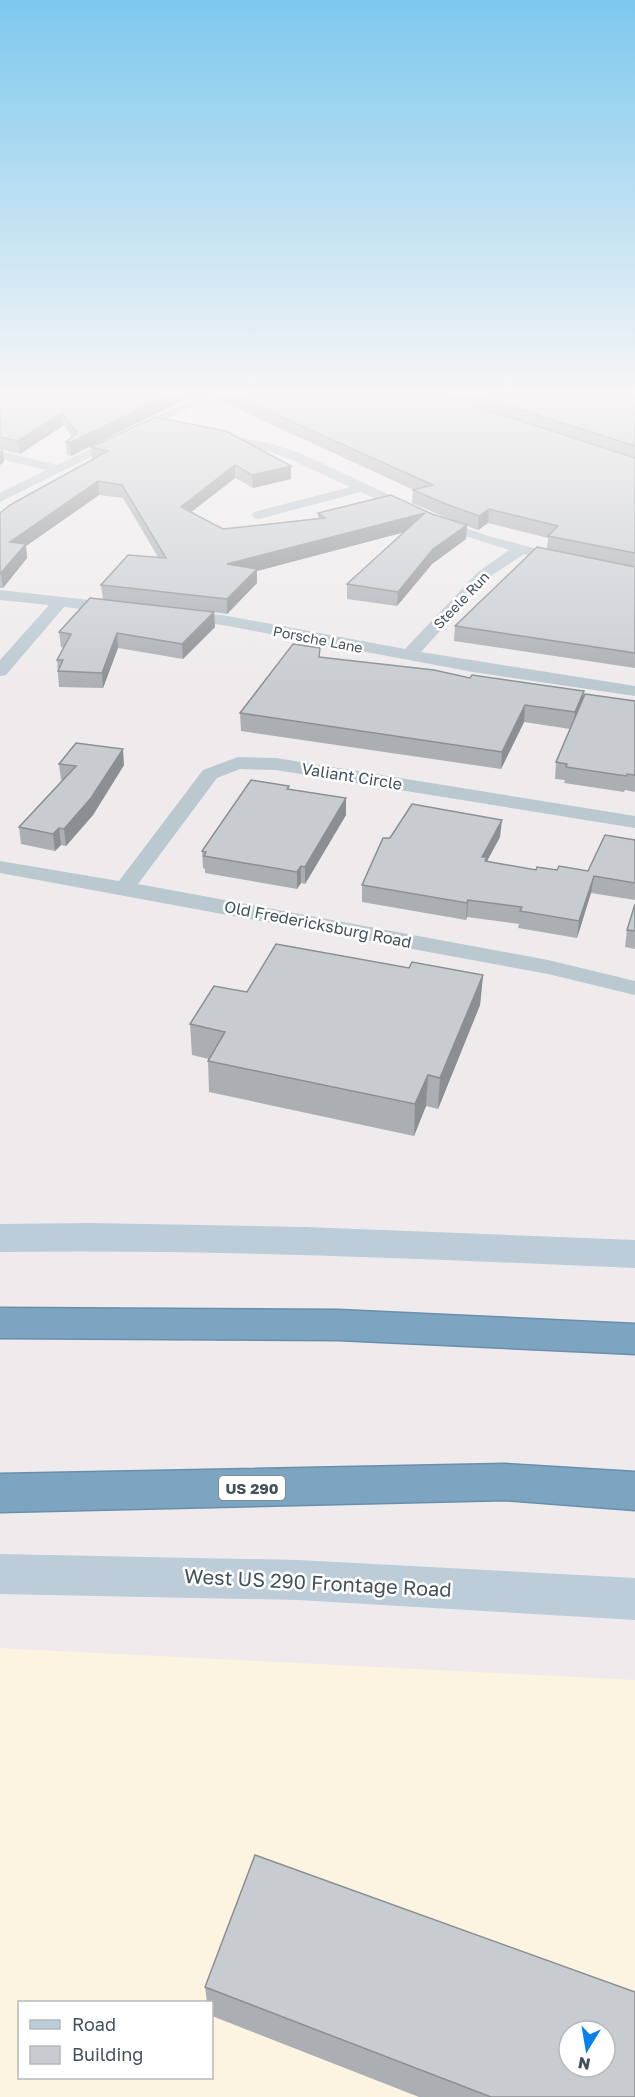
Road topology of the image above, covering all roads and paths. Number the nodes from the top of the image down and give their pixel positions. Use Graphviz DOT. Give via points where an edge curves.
graph roads {
  1 [pos="339,494"];
  2 [pos="374,494"];
  3 [pos="259,515"];
  4 [pos="520,550"];
  5 [pos="581,564"];
  6 [pos="0,594"];
  7 [pos="60,602"];
  8 [pos="137,610"];
  9 [pos="170,614"];
  10 [pos="408,656"];
  11 [pos="0,671"];
  12 [pos="635,691"];
  13 [pos="635,822"];
  14 [pos="0,867"];
  15 [pos="124,888"];
  16 [pos="635,988"];
  17 [pos="0,1238"];
  18 [pos="626,1256"];
  19 [pos="0,1323"];
  20 [pos="635,1339"];
  21 [pos="635,1491"];
  22 [pos="0,1493"];
  23 [pos="0,1574"];
  24 [pos="635,1599"];
  1 -- 3 [label="street"];
  2 -- 4 [label="street" via="436,522"];
  4 -- 5 [label="street"];
  4 -- 10 [label="street, Steele Run" via="483,575"];
  6 -- 7 [label="street"];
  7 -- 8 [label="street"];
  7 -- 11 [label="street"];
  9 -- 10 [label="street, Porsche Lane" via="228,621"];
  10 -- 12 [label="street, Porsche Lane"];
  13 -- 15 [label="street, Valiant Circle" via="276,764 238,764 210,774"];
  14 -- 15 [label="street, Old Fredericksburg Road"];
  15 -- 16 [label="street, Old Fredericksburg Road" via="548,967"];
  17 -- 18 [label="main road" via="294,1240"];
  19 -- 20 [label="highway" via="338,1325"];
  21 -- 22 [label="highway, US 290" via="505,1482"];
  23 -- 24 [label="main road, West US 290 Frontage Road" via="276,1579"];
}
